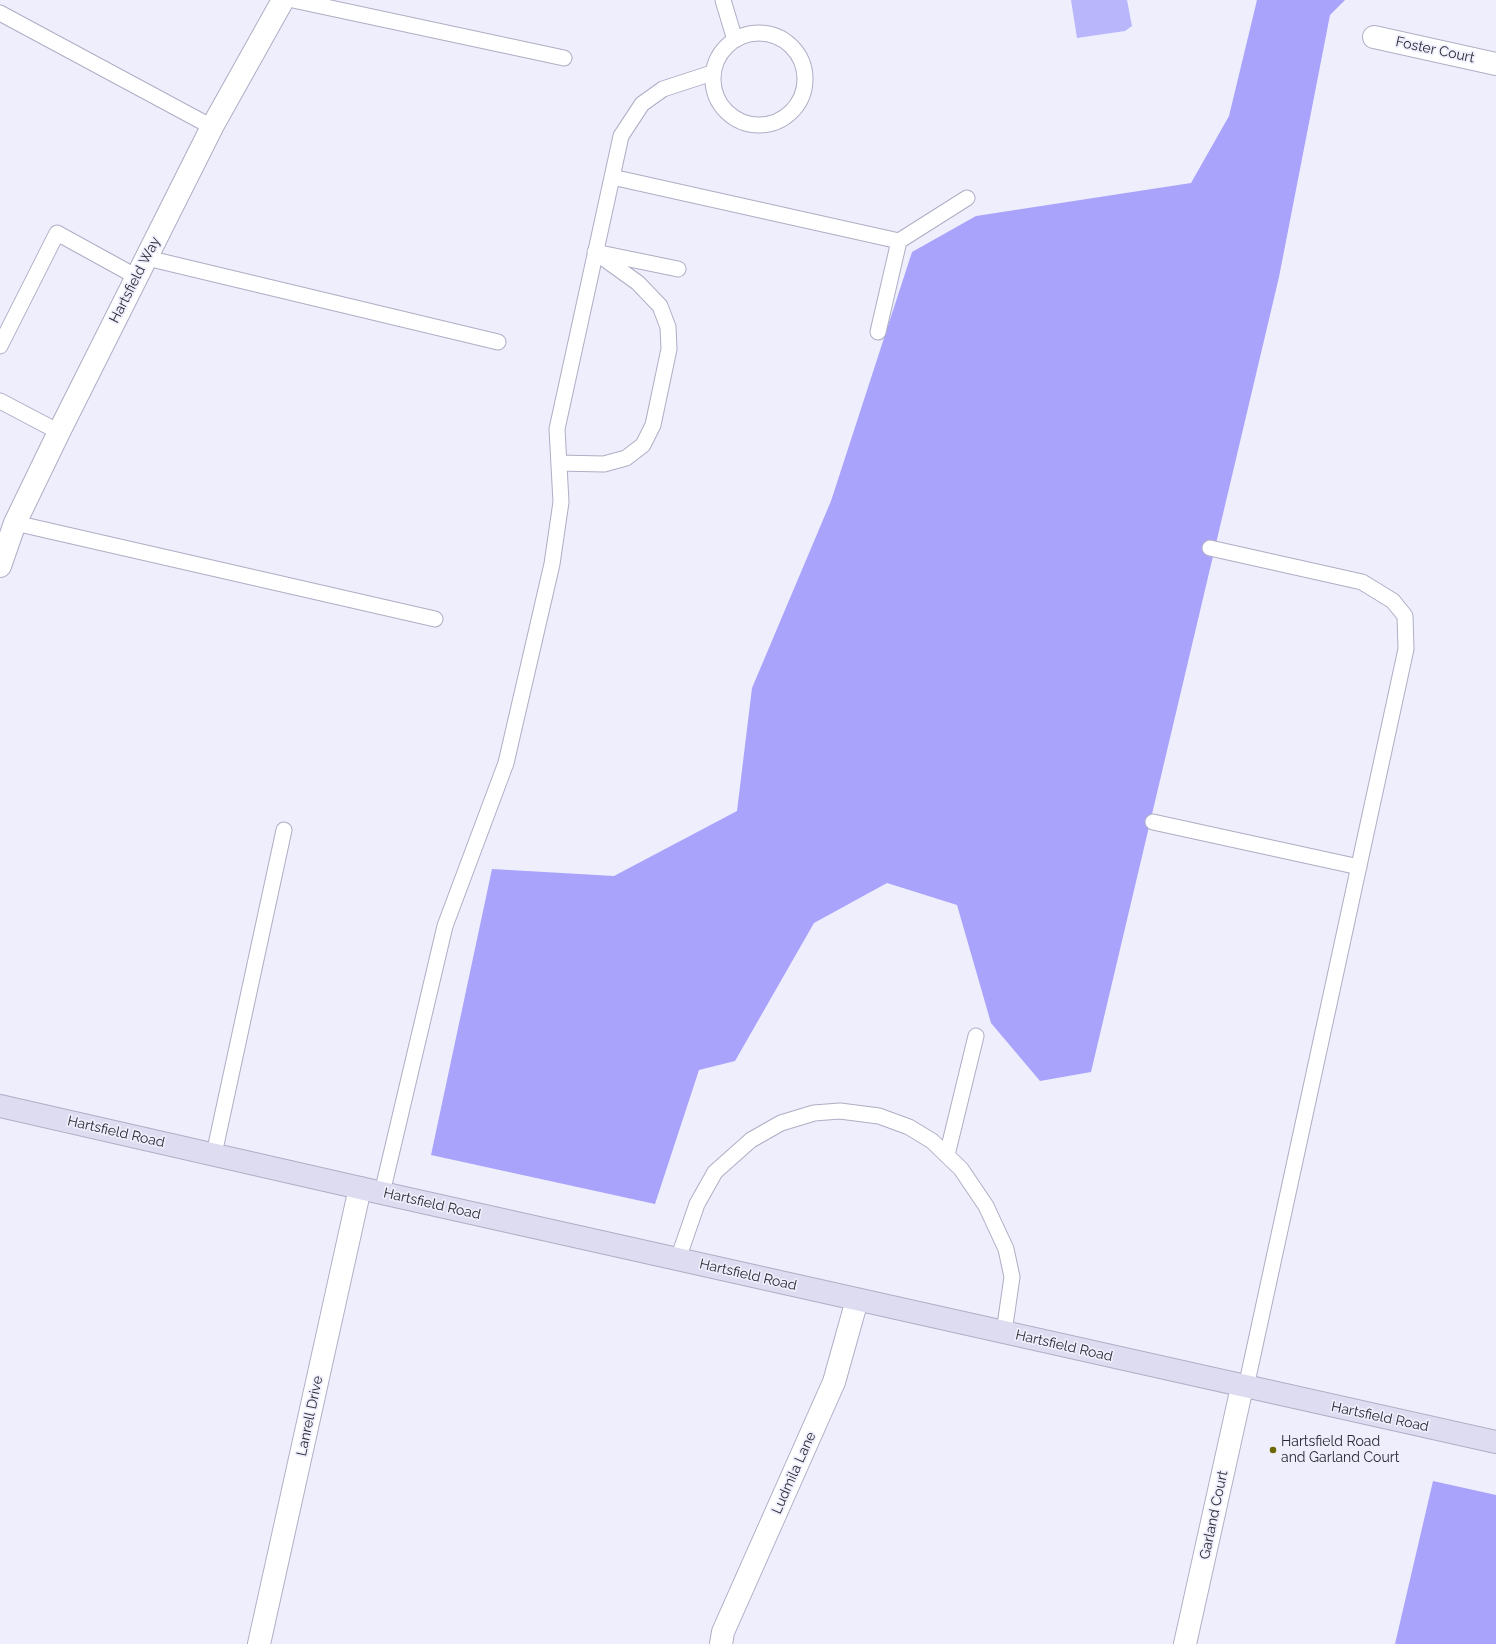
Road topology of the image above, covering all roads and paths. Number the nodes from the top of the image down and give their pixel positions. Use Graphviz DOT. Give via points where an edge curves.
graph roads {
  1 [pos="283,0"];
  2 [pos="293,0"];
  3 [pos="723,0"];
  4 [pos="0,13"];
  5 [pos="1374,37"];
  6 [pos="735,40"];
  7 [pos="564,58"];
  8 [pos="1496,64"];
  9 [pos="712,72"];
  10 [pos="212,127"];
  11 [pos="612,177"];
  12 [pos="967,198"];
  13 [pos="899,240"];
  14 [pos="595,252"];
  15 [pos="142,267"];
  16 [pos="678,269"];
  17 [pos="878,332"];
  18 [pos="498,342"];
  19 [pos="0,346"];
  20 [pos="0,401"];
  21 [pos="59,432"];
  22 [pos="559,463"];
  23 [pos="15,523"];
  24 [pos="1210,548"];
  25 [pos="0,566"];
  26 [pos="435,619"];
  27 [pos="1153,822"];
  28 [pos="284,830"];
  29 [pos="1359,867"];
  30 [pos="976,1036"];
  31 [pos="0,1106"];
  32 [pos="214,1154"];
  33 [pos="947,1155"];
  34 [pos="360,1188"];
  35 [pos="382,1193"];
  36 [pos="678,1259"];
  37 [pos="857,1300"];
  38 [pos="1004,1332"];
  39 [pos="1244,1387"];
  40 [pos="1496,1442"];
  41 [pos="259,1644"];
  42 [pos="721,1644"];
  43 [pos="1185,1644"];
  1 -- 10 [label="street, Hartsfield Way"];
  2 -- 7 [label="lane"];
  3 -- 6 [label="lane"];
  4 -- 10 [label="lane"];
  5 -- 8 [label="street, Foster Court"];
  6 -- 9 [label="lane" via="727,45 717,58"];
  6 -- 9 [label="lane" via="756,32 772,35 787,42 798,54 804,69 806,85 801,101 791,114 777,123 761,126 744,124 730,116 719,104 713,89"];
  9 -- 11 [label="lane" via="663,89 642,104 621,136"];
  10 -- 15 [label="street, Hartsfield Way"];
  11 -- 13 [label="lane"];
  11 -- 14 [label="lane"];
  12 -- 13 [label="lane"];
  13 -- 17 [label="lane"];
  14 -- 16 [label="lane"];
  14 -- 22 [label="lane" via="558,429"];
  14 -- 22 [label="lane" via="638,283 660,306 668,327 670,349 653,425 643,445 626,458 604,464"];
  15 -- 18 [label="lane"];
  15 -- 19 [label="lane" via="57,233"];
  15 -- 21 [label="street, Hartsfield Way"];
  20 -- 21 [label="lane"];
  21 -- 23 [label="street, Hartsfield Way"];
  22 -- 35 [label="lane" via="561,502 552,564 506,764 445,926"];
  23 -- 25 [label="street, Hartsfield Way"];
  23 -- 26 [label="lane"];
  24 -- 29 [label="lane" via="1362,582 1393,601 1405,616 1406,649"];
  27 -- 29 [label="lane"];
  28 -- 32 [label="lane"];
  29 -- 39 [label="lane"];
  30 -- 33 [label="lane"];
  31 -- 32 [label="street, Hartsfield Road"];
  32 -- 34 [label="street, Hartsfield Road"];
  33 -- 36 [label="lane" via="908,1127 879,1116 840,1111 814,1113 781,1123 751,1140 715,1172 698,1204"];
  33 -- 38 [label="lane" via="961,1169 986,1206 1006,1249 1012,1278"];
  34 -- 35 [label="street, Hartsfield Road"];
  34 -- 41 [label="street, Lanrell Drive"];
  35 -- 36 [label="street, Hartsfield Road"];
  36 -- 37 [label="street, Hartsfield Road"];
  37 -- 38 [label="street, Hartsfield Road"];
  37 -- 42 [label="street, Ludmila Lane" via="834,1382 723,1632"];
  38 -- 39 [label="street, Hartsfield Road"];
  39 -- 40 [label="street, Hartsfield Road"];
  39 -- 43 [label="street, Garland Court"];
}
